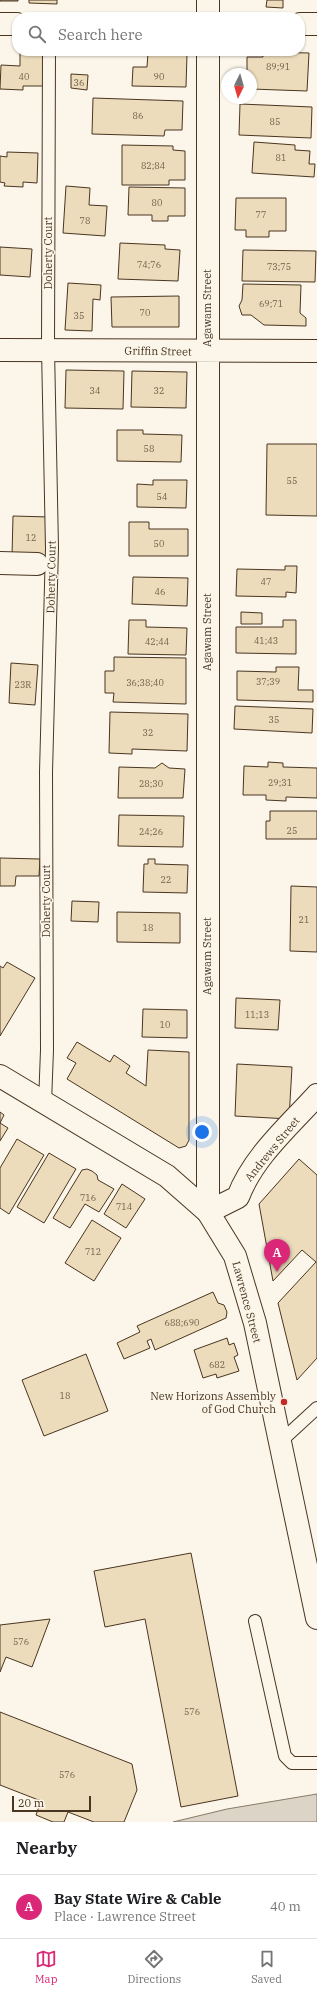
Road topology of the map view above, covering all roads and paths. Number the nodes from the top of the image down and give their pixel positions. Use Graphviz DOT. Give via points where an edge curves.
graph roads {
  1 [pos="208,0"];
  2 [pos="208,12"];
  3 [pos="0,24"];
  4 [pos="12,24"];
  5 [pos="305,24"];
  6 [pos="317,24"];
  7 [pos="49,56"];
  8 [pos="208,56"];
  9 [pos="48,349"];
  10 [pos="0,350"];
  11 [pos="207,351"];
  12 [pos="317,351"];
  13 [pos="0,564"];
  14 [pos="37,564"];
  15 [pos="0,1076"];
  16 [pos="317,1095"];
  17 [pos="45,1103"];
  18 [pos="208,1212"];
  19 [pos="317,1408"];
  20 [pos="280,1442"];
  21 [pos="317,1618"];
  22 [pos="255,1621"];
  23 [pos="317,1763"];
  1 -- 2 [label="street"];
  3 -- 4 [label="street"];
  5 -- 6 [label="street"];
  7 -- 9 [label="lane, Doherty Court"];
  8 -- 11 [label="street, Agawam Street"];
  9 -- 10 [label="street, Griffin Street"];
  9 -- 11 [label="street, Griffin Street"];
  9 -- 17 [label="lane, Doherty Court" via="52,548 46,772"];
  11 -- 12 [label="street, Griffin Street"];
  11 -- 18 [label="street, Agawam Street"];
  13 -- 14 [label="street"];
  15 -- 17 [label="street, Lawrence Street"];
  16 -- 18 [label="street, Andrews Street" via="262,1157 245,1179 238,1197"];
  17 -- 18 [label="street, Lawrence Street" via="167,1176"];
  18 -- 20 [label="street, Lawrence Street" via="235,1256 254,1322"];
  19 -- 20 [label="lane"];
  20 -- 21 [label="street, Lawrence Street"];
  22 -- 23 [label="lane" via="285,1756 292,1763"];
}
